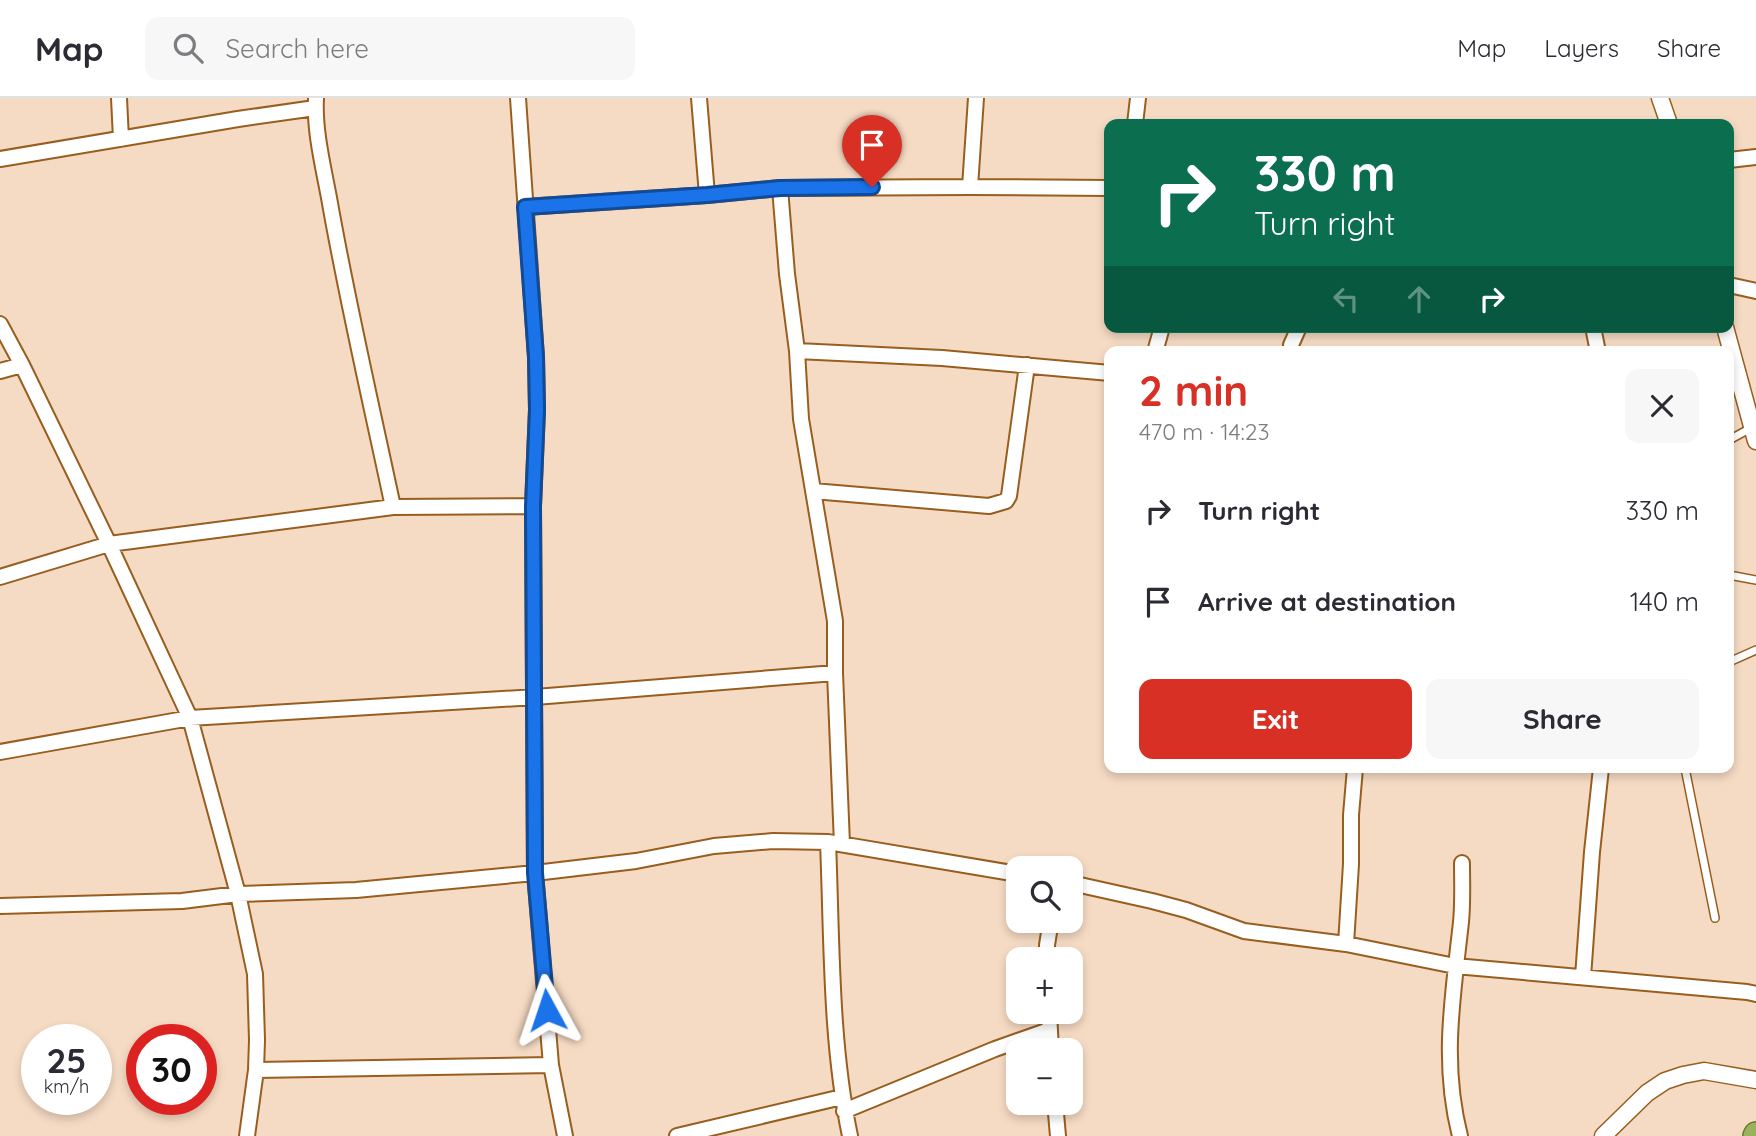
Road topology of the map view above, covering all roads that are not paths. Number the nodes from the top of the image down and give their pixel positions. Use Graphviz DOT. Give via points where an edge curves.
graph roads {
  1 [pos="119,98"];
  2 [pos="517,98"];
  3 [pos="699,98"];
  4 [pos="976,98"];
  5 [pos="1138,98"];
  6 [pos="1660,98"];
  7 [pos="315,103"];
  8 [pos="1136,119"];
  9 [pos="1667,119"];
  10 [pos="121,139"];
  11 [pos="1756,157"];
  12 [pos="0,159"];
  13 [pos="1734,159"];
  14 [pos="970,187"];
  15 [pos="780,188"];
  16 [pos="1104,188"];
  17 [pos="707,195"];
  18 [pos="525,207"];
  19 [pos="1734,286"];
  20 [pos="1756,291"];
  21 [pos="0,324"];
  22 [pos="797,351"];
  23 [pos="1734,361"];
  24 [pos="22,365"];
  25 [pos="1027,365"];
  26 [pos="0,371"];
  27 [pos="1104,372"];
  28 [pos="1754,435"];
  29 [pos="1734,439"];
  30 [pos="813,491"];
  31 [pos="533,506"];
  32 [pos="393,507"];
  33 [pos="109,544"];
  34 [pos="1734,576"];
  35 [pos="0,577"];
  36 [pos="1756,580"];
  37 [pos="1756,650"];
  38 [pos="1734,660"];
  39 [pos="835,673"];
  40 [pos="535,697"];
  41 [pos="190,718"];
  42 [pos="0,752"];
  43 [pos="1355,773"];
  44 [pos="1600,773"];
  45 [pos="1686,773"];
  46 [pos="835,843"];
  47 [pos="1462,863"];
  48 [pos="1006,872"];
  49 [pos="535,873"];
  50 [pos="1083,886"];
  51 [pos="238,894"];
  52 [pos="0,906"];
  53 [pos="1715,918"];
  54 [pos="1346,944"];
  55 [pos="1455,966"];
  56 [pos="1583,977"];
  57 [pos="1756,994"];
  58 [pos="1049,1024"];
  59 [pos="1049,1030"];
  60 [pos="1050,1038"];
  61 [pos="551,1065"];
  62 [pos="256,1070"];
  63 [pos="1756,1080"];
  64 [pos="843,1104"];
  65 [pos="1056,1115"];
  66 [pos="247,1136"];
  67 [pos="565,1136"];
  68 [pos="677,1136"];
  69 [pos="850,1136"];
  70 [pos="1058,1136"];
  71 [pos="1460,1136"];
  72 [pos="1603,1136"];
  1 -- 10 [label="street"];
  2 -- 18 [label="street"];
  3 -- 17 [label="street"];
  4 -- 14 [label="street"];
  5 -- 8 [label="street"];
  6 -- 9 [label="street"];
  7 -- 10 [label="street"];
  7 -- 32 [label="street" via="343,274"];
  10 -- 12 [label="street"];
  11 -- 13 [label="street"];
  14 -- 15 [label="street"];
  14 -- 16 [label="street"];
  15 -- 17 [label="street"];
  15 -- 22 [label="street"];
  17 -- 18 [label="street"];
  18 -- 31 [label="street" via="536,357"];
  19 -- 20 [label="street"];
  21 -- 24 [label="street"];
  22 -- 25 [label="street"];
  22 -- 30 [label="street" via="801,419"];
  23 -- 28 [label="street"];
  24 -- 26 [label="street"];
  24 -- 33 [label="street"];
  25 -- 27 [label="street"];
  25 -- 30 [label="street" via="1006,501 989,506"];
  28 -- 29 [label="lane"];
  30 -- 39 [label="street" via="835,621"];
  31 -- 32 [label="street"];
  31 -- 40 [label="street"];
  32 -- 33 [label="street"];
  33 -- 35 [label="street"];
  33 -- 41 [label="street"];
  34 -- 36 [label="lane"];
  37 -- 38 [label="lane"];
  39 -- 40 [label="street"];
  39 -- 46 [label="street"];
  40 -- 41 [label="street"];
  40 -- 49 [label="street"];
  41 -- 42 [label="street"];
  41 -- 51 [label="street"];
  43 -- 54 [label="street"];
  44 -- 56 [label="street"];
  45 -- 53 [label="lane"];
  46 -- 48 [label="street"];
  46 -- 49 [label="street" via="773,841 714,846"];
  46 -- 64 [label="street" via="836,1032"];
  47 -- 55 [label="street"];
  49 -- 51 [label="street" via="356,890"];
  49 -- 61 [label="street"];
  50 -- 54 [label="street" via="1186,910 1244,931"];
  51 -- 52 [label="street" via="182,901"];
  51 -- 62 [label="street" via="255,974"];
  54 -- 55 [label="street"];
  55 -- 56 [label="street"];
  55 -- 71 [label="street" via="1450,1079"];
  56 -- 57 [label="street"];
  58 -- 59 [label="street"];
  59 -- 60 [label="street"];
  59 -- 64 [label="street"];
  61 -- 62 [label="street"];
  61 -- 67 [label="street"];
  62 -- 66 [label="street"];
  63 -- 72 [label="street" via="1704,1071 1683,1074 1647,1093"];
  64 -- 68 [label="street"];
  64 -- 69 [label="street"];
  65 -- 70 [label="street"];
}
